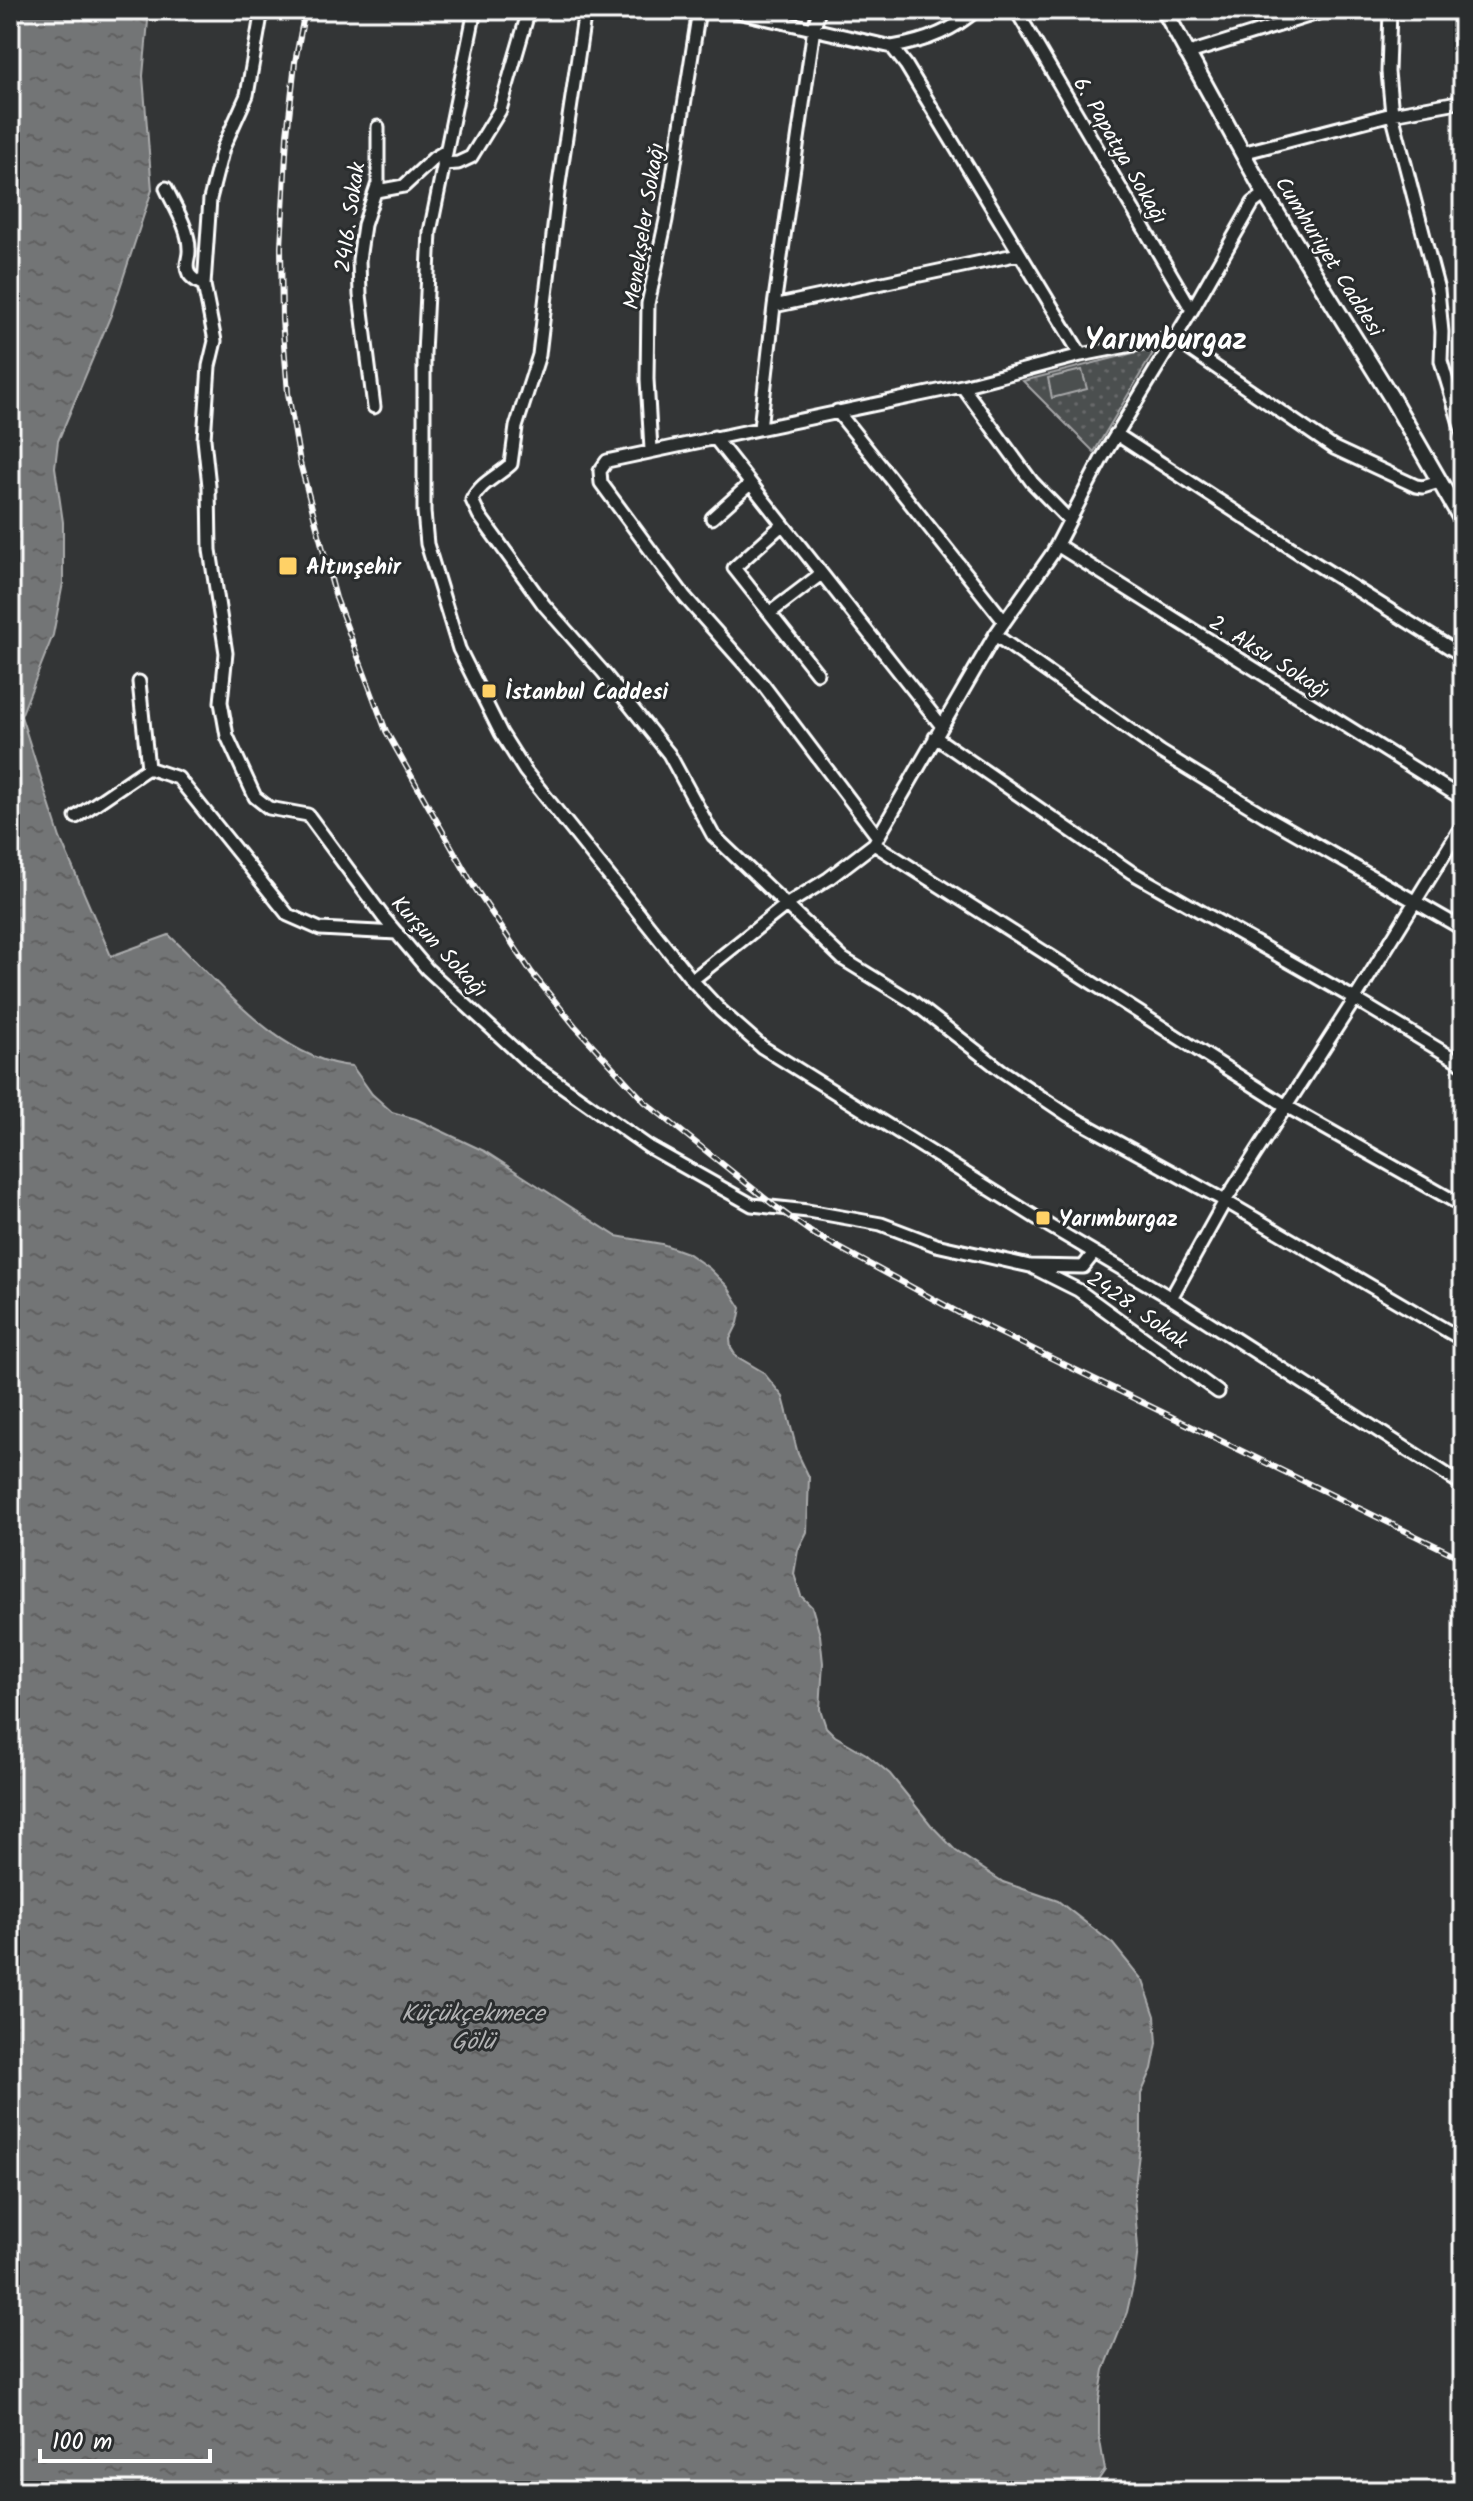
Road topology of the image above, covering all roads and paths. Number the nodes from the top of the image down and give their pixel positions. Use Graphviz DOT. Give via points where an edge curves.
graph roads {
  1 [pos="262,10"];
  2 [pos="475,10"];
  3 [pos="529,10"];
  4 [pos="585,10"];
  5 [pos="699,10"];
  6 [pos="729,10"];
  7 [pos="819,10"];
  8 [pos="976,10"];
  9 [pos="1016,10"];
  10 [pos="1164,10"];
  11 [pos="1328,10"];
  12 [pos="1390,10"];
  13 [pos="814,28"];
  14 [pos="892,47"];
  15 [pos="1186,54"];
  16 [pos="1463,101"];
  17 [pos="1392,114"];
  18 [pos="378,127"];
  19 [pos="446,151"];
  20 [pos="1242,153"];
  21 [pos="443,164"];
  22 [pos="166,188"];
  23 [pos="377,191"];
  24 [pos="1265,194"];
  25 [pos="1019,254"];
  26 [pos="204,285"];
  27 [pos="774,306"];
  28 [pos="1192,310"];
  29 [pos="1173,338"];
  30 [pos="1081,355"];
  31 [pos="962,386"];
  32 [pos="374,407"];
  33 [pos="837,411"];
  34 [pos="760,428"];
  35 [pos="1116,434"];
  36 [pos="1463,434"];
  37 [pos="714,437"];
  38 [pos="651,450"];
  39 [pos="1439,482"];
  40 [pos="750,484"];
  41 [pos="1458,504"];
  42 [pos="712,518"];
  43 [pos="1069,520"];
  44 [pos="1463,522"];
  45 [pos="782,525"];
  46 [pos="1057,545"];
  47 [pos="821,574"];
  48 [pos="771,612"];
  49 [pos="1004,621"];
  50 [pos="995,635"];
  51 [pos="1463,656"];
  52 [pos="817,673"];
  53 [pos="139,682"];
  54 [pos="941,725"];
  55 [pos="935,737"];
  56 [pos="148,768"];
  57 [pos="1463,799"];
  58 [pos="76,817"];
  59 [pos="1463,824"];
  60 [pos="876,840"];
  61 [pos="1414,900"];
  62 [pos="786,905"];
  63 [pos="1463,929"];
  64 [pos="397,933"];
  65 [pos="692,980"];
  66 [pos="1355,999"];
  67 [pos="1463,1064"];
  68 [pos="1286,1106"];
  69 [pos="1225,1201"];
  70 [pos="1463,1206"];
  71 [pos="1094,1253"];
  72 [pos="1030,1266"];
  73 [pos="1171,1298"];
  74 [pos="1463,1340"];
  75 [pos="1218,1392"];
  76 [pos="1463,1485"];
  1 -- 26 [label="street, Kurşun Sokağı" via="247,95 223,148 210,199"];
  2 -- 19 [label="street"];
  3 -- 21 [label="street" via="500,110 471,157"];
  4 -- 62 [label="street" via="539,355 516,427 511,464 480,485 472,500 544,605 669,754 713,835"];
  5 -- 38 [label="street, Menekşeler Sokağı" via="648,304"];
  6 -- 13 [label="street"];
  7 -- 13 [label="street"];
  8 -- 14 [label="street" via="939,34"];
  9 -- 28 [label="street, 6. Papatya Sokağı"];
  10 -- 15 [label="main road, Cumhuriyet Caddesi"];
  11 -- 15 [label="street"];
  12 -- 17 [label="street"];
  13 -- 14 [label="street"];
  13 -- 27 [label="street"];
  14 -- 25 [label="street"];
  15 -- 20 [label="main road, Cumhuriyet Caddesi"];
  16 -- 17 [label="street"];
  17 -- 20 [label="street"];
  17 -- 36 [label="street" via="1438,290 1441,361"];
  18 -- 23 [label="street, 2416. Sokak"];
  19 -- 21 [label="street"];
  19 -- 23 [label="street" via="404,186"];
  20 -- 24 [label="main road, Cumhuriyet Caddesi"];
  21 -- 65 [label="street" via="430,232 424,354 424,512 434,575 459,649 525,771"];
  22 -- 26 [label="street, Kurşun Sokağı" via="185,229 189,275"];
  23 -- 32 [label="street, 2416. Sokak" via="359,260"];
  24 -- 28 [label="street" via="1253,203"];
  24 -- 39 [label="main road, Cumhuriyet Caddesi"];
  25 -- 27 [label="street"];
  25 -- 30 [label="street"];
  26 -- 64 [label="street, Kurşun Sokağı" via="215,341 204,439 210,550 226,653 221,702 227,736 255,797 269,808 308,815"];
  27 -- 34 [label="street"];
  28 -- 29 [label="street"];
  29 -- 30 [label="street"];
  29 -- 35 [label="street"];
  29 -- 39 [label="street" via="1334,448 1416,486"];
  30 -- 31 [label="street"];
  31 -- 33 [label="street"];
  31 -- 43 [label="street" via="1032,482"];
  33 -- 34 [label="street"];
  33 -- 49 [label="street"];
  34 -- 37 [label="street"];
  35 -- 43 [label="street"];
  35 -- 51 [label="street"];
  37 -- 38 [label="street"];
  37 -- 40 [label="street"];
  38 -- 60 [label="street" via="607,461 600,471 601,483 676,586 764,686"];
  39 -- 41 [label="main road, Cumhuriyet Caddesi"];
  40 -- 42 [label="street"];
  40 -- 45 [label="street"];
  41 -- 44 [label="main road, Cumhuriyet Caddesi"];
  43 -- 46 [label="street"];
  45 -- 47 [label="street"];
  45 -- 48 [label="street" via="734,568"];
  46 -- 49 [label="street"];
  46 -- 57 [label="street, 2. Aksu Sokağı"];
  47 -- 48 [label="street"];
  47 -- 54 [label="street"];
  48 -- 52 [label="street"];
  49 -- 50 [label="street"];
  50 -- 54 [label="street"];
  50 -- 61 [label="street" via="1161,752"];
  53 -- 56 [label="street"];
  54 -- 55 [label="street"];
  55 -- 60 [label="street"];
  55 -- 66 [label="street" via="1131,872"];
  56 -- 58 [label="street"];
  56 -- 64 [label="street" via="178,778 288,915 320,929"];
  59 -- 61 [label="street"];
  60 -- 62 [label="street"];
  60 -- 68 [label="street"];
  61 -- 63 [label="street"];
  61 -- 66 [label="street"];
  62 -- 65 [label="street"];
  62 -- 69 [label="street" via="843,959 913,1002 1068,1115"];
  64 -- 72 [label="street, Kurşun Sokağı" via="427,969 527,1061 649,1147 752,1205 881,1224 936,1245"];
  65 -- 71 [label="street" via="762,1047"];
  66 -- 67 [label="street"];
  66 -- 68 [label="street"];
  68 -- 69 [label="street"];
  68 -- 70 [label="street"];
  69 -- 73 [label="street"];
  69 -- 74 [label="street"];
  71 -- 72 [label="street, Kurşun Sokağı" via="1083,1267"];
  71 -- 73 [label="street"];
  72 -- 75 [label="street, 2428. Sokak" via="1078,1290"];
  73 -- 76 [label="street"];
}
